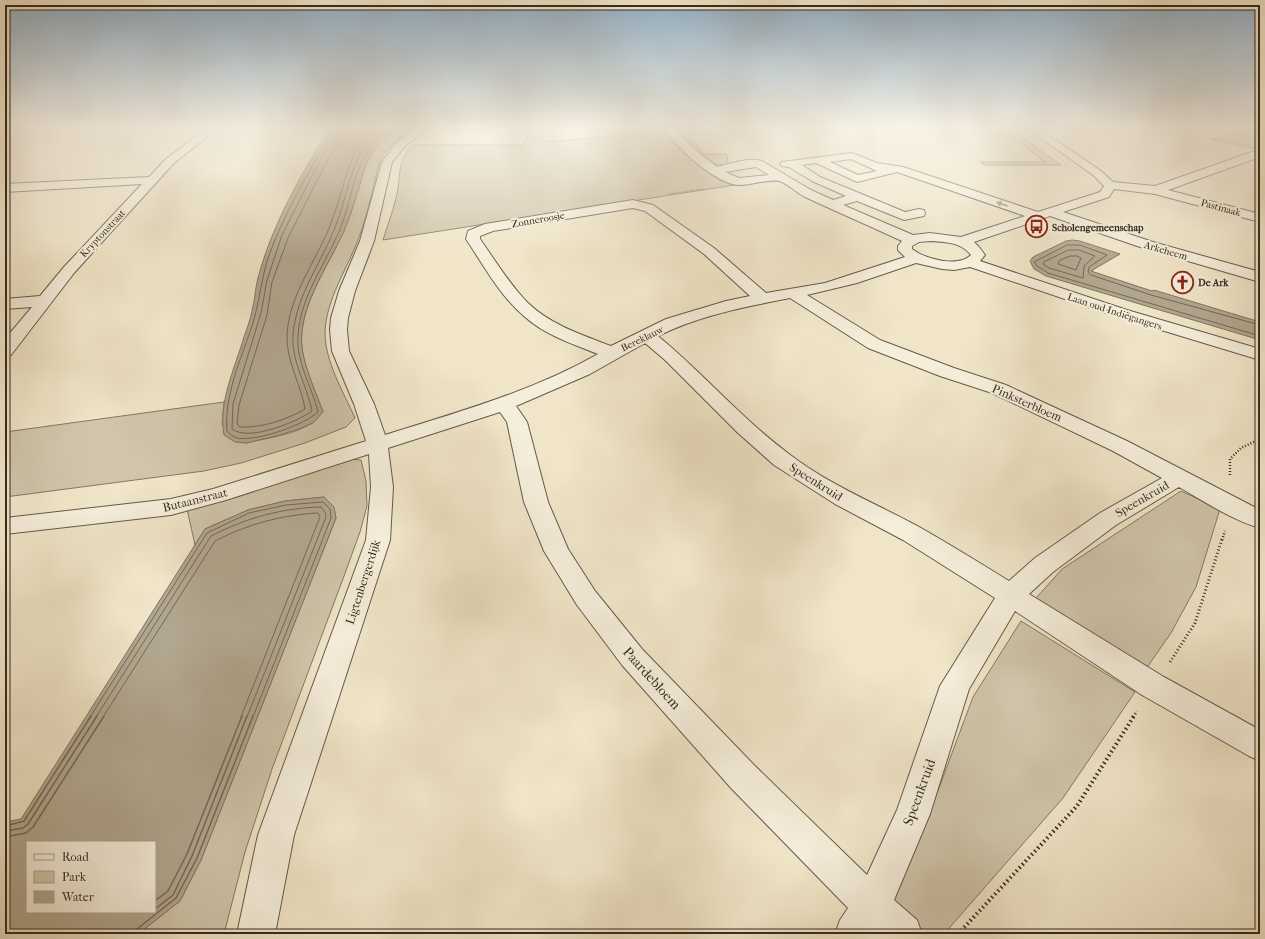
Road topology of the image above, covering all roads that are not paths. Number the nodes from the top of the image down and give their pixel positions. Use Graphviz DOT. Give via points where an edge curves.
graph roads {
  1 [pos="160,172"];
  2 [pos="384,172"];
  3 [pos="716,172"];
  4 [pos="772,172"];
  5 [pos="804,172"];
  6 [pos="842,172"];
  7 [pos="889,172"];
  8 [pos="908,172"];
  9 [pos="1097,172"];
  10 [pos="1206,172"];
  11 [pos="780,177"];
  12 [pos="152,180"];
  13 [pos="1110,185"];
  14 [pos="5,188"];
  15 [pos="1156,190"];
  16 [pos="858,197"];
  17 [pos="831,204"];
  18 [pos="919,212"];
  19 [pos="1044,214"];
  20 [pos="1260,218"];
  21 [pos="912,240"];
  22 [pos="961,242"];
  23 [pos="915,258"];
  24 [pos="971,263"];
  25 [pos="1260,277"];
  26 [pos="793,293"];
  27 [pos="762,298"];
  28 [pos="43,301"];
  29 [pos="5,304"];
  30 [pos="646,335"];
  31 [pos="5,351"];
  32 [pos="612,353"];
  33 [pos="1260,355"];
  34 [pos="505,404"];
  35 [pos="379,445"];
  36 [pos="1179,478"];
  37 [pos="1260,520"];
  38 [pos="5,526"];
  39 [pos="1011,595"];
  40 [pos="1260,746"];
  41 [pos="863,920"];
  42 [pos="256,934"];
  43 [pos="903,934"];
  1 -- 12 [label="street, Kryptonstraat"];
  2 -- 35 [label="street, Ligtenbergerdijk" via="367,240 346,295 338,328 339,343 346,365 364,403"];
  3 -- 11 [label="street" via="732,181 745,182"];
  4 -- 11 [label="street"];
  5 -- 16 [label="street"];
  6 -- 7 [label="street" via="857,179"];
  19 -- 8 [label="street, one-way"];
  9 -- 13 [label="street"];
  10 -- 15 [label="street"];
  11 -- 17 [label="street"];
  12 -- 14 [label="street"];
  12 -- 28 [label="street, Kryptonstraat"];
  13 -- 15 [label="street, Pastinaak"];
  13 -- 19 [label="street" via="1105,194"];
  15 -- 20 [label="street, Pastinaak"];
  16 -- 17 [label="street"];
  16 -- 18 [label="street" via="904,216"];
  17 -- 21 [label="street"];
  19 -- 22 [label="street"];
  19 -- 25 [label="street, Arkeheem"];
  21 -- 22 [label="street" via="930,237"];
  21 -- 23 [label="street" via="907,242 905,250"];
  22 -- 24 [label="street" via="978,255"];
  23 -- 24 [label="street" via="944,265"];
  23 -- 26 [label="street, Bereklauw" via="852,280"];
  24 -- 33 [label="street, Laan oud-Indiëgangers" via="1121,313"];
  26 -- 27 [label="street, Bereklauw"];
  26 -- 36 [label="street, Pinksterbloem" via="874,344 999,389 1120,446"];
  27 -- 30 [label="street, Bereklauw" via="705,312"];
  27 -- 32 [label="street, Zonneroosje" via="709,251 641,205 633,204 490,227 473,234 473,239 522,306 571,337"];
  28 -- 29 [label="street"];
  28 -- 31 [label="street, Kryptonstraat"];
  30 -- 32 [label="street, Bereklauw"];
  30 -- 39 [label="street, Speenkruid" via="744,428 782,460 842,499 912,534"];
  32 -- 34 [label="street, Bereklauw" via="583,370"];
  34 -- 35 [label="street, Bereklauw"];
  34 -- 41 [label="street, Paardebloem" via="517,422 536,502 556,550 586,598 632,657 743,777"];
  35 -- 38 [label="street, Butaanstraat" via="171,507"];
  35 -- 42 [label="street, Ligtenbergerdijk" via="383,502 378,540 276,835"];
  36 -- 37 [label="street, Pinksterbloem"];
  36 -- 39 [label="street, Speenkruid" via="1108,519 1044,565"];
  39 -- 40 [label="street, Speenkruid" via="1153,686"];
  39 -- 41 [label="street, Speenkruid" via="955,686 913,814"];
  41 -- 43 [label="street, Paardebloem"];
}
